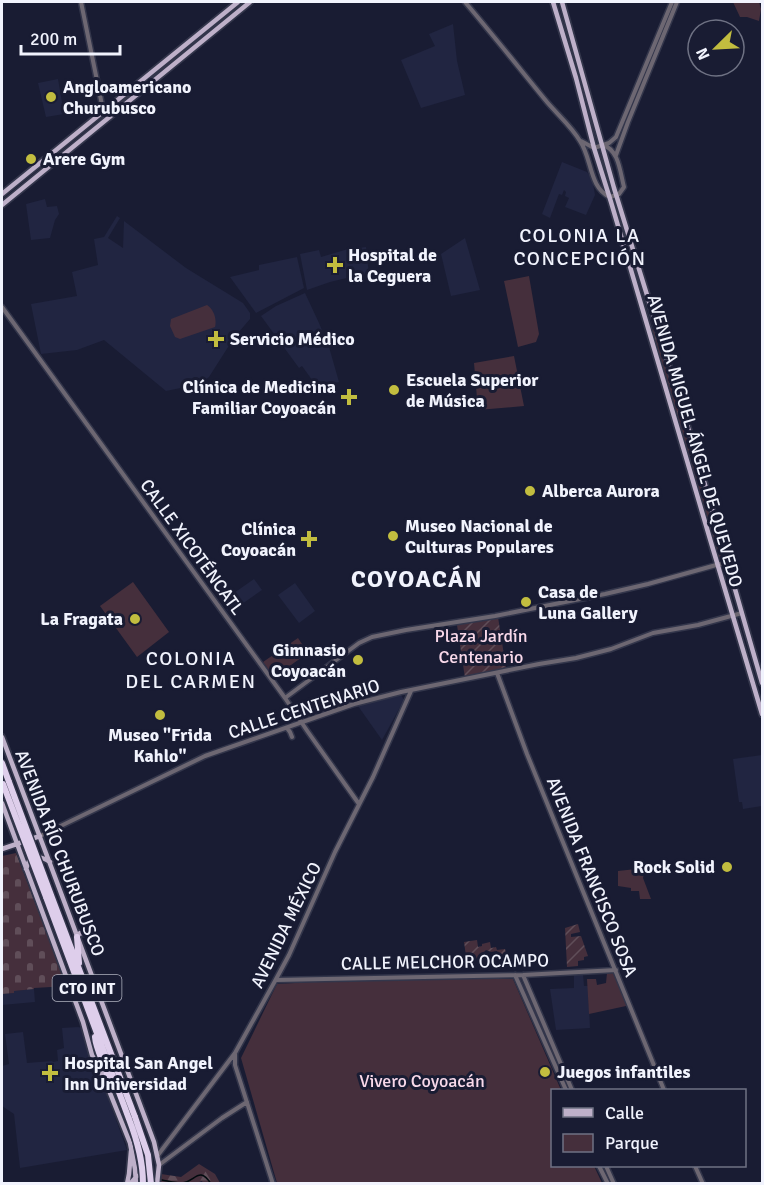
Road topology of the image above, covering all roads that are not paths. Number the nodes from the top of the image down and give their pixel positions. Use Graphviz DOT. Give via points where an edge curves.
graph roads {
  1 [pos="81,2"];
  2 [pos="238,2"];
  3 [pos="250,2"];
  4 [pos="465,2"];
  5 [pos="553,2"];
  6 [pos="562,2"];
  7 [pos="672,2"];
  8 [pos="677,2"];
  9 [pos="105,110"];
  10 [pos="110,117"];
  11 [pos="580,141"];
  12 [pos="602,143"];
  13 [pos="593,145"];
  14 [pos="615,155"];
  15 [pos="588,159"];
  16 [pos="2,194"];
  17 [pos="617,195"];
  18 [pos="610,197"];
  19 [pos="2,205"];
  20 [pos="2,307"];
  21 [pos="727,562"];
  22 [pos="717,564"];
  23 [pos="742,613"];
  24 [pos="733,616"];
  25 [pos="497,673"];
  26 [pos="762,683"];
  27 [pos="413,690"];
  28 [pos="285,698"];
  29 [pos="762,714"];
  30 [pos="302,723"];
  31 [pos="287,728"];
  32 [pos="2,737"];
  33 [pos="292,737"];
  34 [pos="2,763"];
  35 [pos="4,782"];
  36 [pos="2,803"];
  37 [pos="359,804"];
  38 [pos="40,836"];
  39 [pos="17,844"];
  40 [pos="2,849"];
  41 [pos="50,862"];
  42 [pos="26,869"];
  43 [pos="48,896"];
  44 [pos="88,934"];
  45 [pos="77,937"];
  46 [pos="616,970"];
  47 [pos="81,973"];
  48 [pos="514,974"];
  49 [pos="523,975"];
  50 [pos="275,980"];
  51 [pos="94,1027"];
  52 [pos="235,1053"];
  53 [pos="108,1088"];
  54 [pos="566,1089"];
  55 [pos="572,1089"];
  56 [pos="664,1089"];
  57 [pos="247,1102"];
  58 [pos="132,1118"];
  59 [pos="150,1131"];
  60 [pos="131,1144"];
  61 [pos="158,1155"];
  62 [pos="159,1165"];
  63 [pos="600,1167"];
  64 [pos="606,1167"];
  65 [pos="695,1167"];
  66 [pos="136,1176"];
  67 [pos="613,1181"];
  68 [pos="608,1183"];
  69 [pos="128,1184"];
  70 [pos="139,1184"];
  71 [pos="151,1184"];
  72 [pos="157,1184"];
  73 [pos="273,1184"];
  74 [pos="703,1184"];
  1 -- 9 [label="street"];
  2 -- 9 [label="main road"];
  3 -- 10 [label="main road"];
  4 -- 11 [label="street"];
  5 -- 13 [label="main road, AVENIDA MIGUEL ÁNGEL DE QUEVEDO"];
  6 -- 12 [label="main road, AVENIDA MIGUEL ÁNGEL DE QUEVEDO"];
  7 -- 12 [label="street" via="616,137"];
  8 -- 14 [label="street"];
  9 -- 10 [label="street"];
  9 -- 16 [label="main road"];
  10 -- 19 [label="main road"];
  11 -- 13 [label="street"];
  11 -- 15 [label="street"];
  12 -- 13 [label="main road"];
  12 -- 14 [label="street"];
  12 -- 17 [label="main road, AVENIDA MIGUEL ÁNGEL DE QUEVEDO"];
  13 -- 15 [label="street"];
  13 -- 18 [label="main road, AVENIDA MIGUEL ÁNGEL DE QUEVEDO"];
  14 -- 17 [label="street, AVENIDA MIGUEL ÁNGEL DE QUEVEDO" via="624,187"];
  15 -- 18 [label="street" via="598,187"];
  17 -- 18 [label="street"];
  17 -- 21 [label="main road, AVENIDA MIGUEL ÁNGEL DE QUEVEDO"];
  18 -- 22 [label="main road, AVENIDA MIGUEL ÁNGEL DE QUEVEDO"];
  20 -- 28 [label="street, CALLE XICOTÉNCATL"];
  21 -- 22 [label="street"];
  21 -- 23 [label="main road, AVENIDA MIGUEL ÁNGEL DE QUEVEDO"];
  22 -- 24 [label="main road, AVENIDA MIGUEL ÁNGEL DE QUEVEDO"];
  22 -- 28 [label="street" via="606,594 372,637"];
  23 -- 24 [label="street, CALLE CENTENARIO"];
  23 -- 26 [label="main road, AVENIDA MIGUEL ÁNGEL DE QUEVEDO"];
  24 -- 25 [label="street, CALLE CENTENARIO" via="653,633 576,658"];
  24 -- 29 [label="main road, AVENIDA MIGUEL ÁNGEL DE QUEVEDO"];
  25 -- 27 [label="street, CALLE CENTENARIO"];
  25 -- 46 [label="street, AVENIDA FRANCISCO SOSA"];
  27 -- 30 [label="street, CALLE CENTENARIO" via="354,704"];
  27 -- 37 [label="street, AVENIDA MÉXICO"];
  28 -- 30 [label="street, CALLE XICOTÉNCATL"];
  30 -- 31 [label="street, CALLE CENTENARIO"];
  30 -- 37 [label="street, CALLE XICOTÉNCATL"];
  31 -- 33 [label="street"];
  31 -- 38 [label="street, CALLE CENTENARIO" via="205,756"];
  32 -- 38 [label="main road, AVENIDA RÍO CHURUBUSCO / CTO INT"];
  34 -- 35 [label="highway, CTO INT"];
  35 -- 43 [label="highway, CTO INT, bridge"];
  36 -- 39 [label="main road, AVENIDA RÍO CHURUBUSCO / CTO INT"];
  37 -- 50 [label="street, AVENIDA MÉXICO"];
  38 -- 39 [label="main road"];
  38 -- 41 [label="main road, AVENIDA RÍO CHURUBUSCO / CTO INT"];
  39 -- 40 [label="main road"];
  39 -- 42 [label="main road, AVENIDA RÍO CHURUBUSCO / CTO INT"];
  41 -- 42 [label="main road" via="36,857"];
  41 -- 45 [label="main road, AVENIDA RÍO CHURUBUSCO / CTO INT"];
  42 -- 53 [label="main road, AVENIDA RÍO CHURUBUSCO / CTO INT" via="93,1058"];
  43 -- 47 [label="highway, CTO INT"];
  43 -- 51 [label="highway, CTO INT"];
  44 -- 45 [label="main road" via="80,933"];
  45 -- 47 [label="highway"];
  45 -- 59 [label="main road, AVENIDA RÍO CHURUBUSCO / CTO INT"];
  46 -- 49 [label="street, CALLE MELCHOR OCAMPO"];
  46 -- 56 [label="street, AVENIDA FRANCISCO SOSA"];
  47 -- 58 [label="highway, CTO INT"];
  48 -- 49 [label="street, CALLE MELCHOR OCAMPO"];
  48 -- 50 [label="street, CALLE MELCHOR OCAMPO"];
  48 -- 54 [label="street"];
  49 -- 55 [label="street"];
  50 -- 52 [label="street, AVENIDA MÉXICO"];
  51 -- 53 [label="highway"];
  51 -- 58 [label="highway, CTO INT"];
  52 -- 57 [label="street"];
  52 -- 61 [label="street, AVENIDA MÉXICO"];
  53 -- 60 [label="main road, AVENIDA RÍO CHURUBUSCO / CTO INT"];
  57 -- 62 [label="street"];
  57 -- 73 [label="street"];
  58 -- 70 [label="highway, CTO INT, bridge" via="142,1167"];
  58 -- 71 [label="highway, CTO INT, bridge" via="148,1155"];
  59 -- 60 [label="main road" via="146,1141"];
  59 -- 61 [label="main road, AVENIDA RÍO CHURUBUSCO / CTO INT"];
  60 -- 66 [label="main road, AVENIDA RÍO CHURUBUSCO / CTO INT"];
  60 -- 69 [label="main road"];
  61 -- 62 [label="main road, AVENIDA RÍO CHURUBUSCO / CTO INT"];
  61 -- 66 [label="main road"];
  62 -- 70 [label="main road"];
  62 -- 72 [label="main road, AVENIDA RÍO CHURUBUSCO / CTO INT"];
  63 -- 68 [label="street"];
  64 -- 67 [label="street"];
  65 -- 74 [label="street"];
  66 -- 69 [label="main road"];
  66 -- 70 [label="main road, AVENIDA RÍO CHURUBUSCO / CTO INT"];
  67 -- 68 [label="street"];
}
